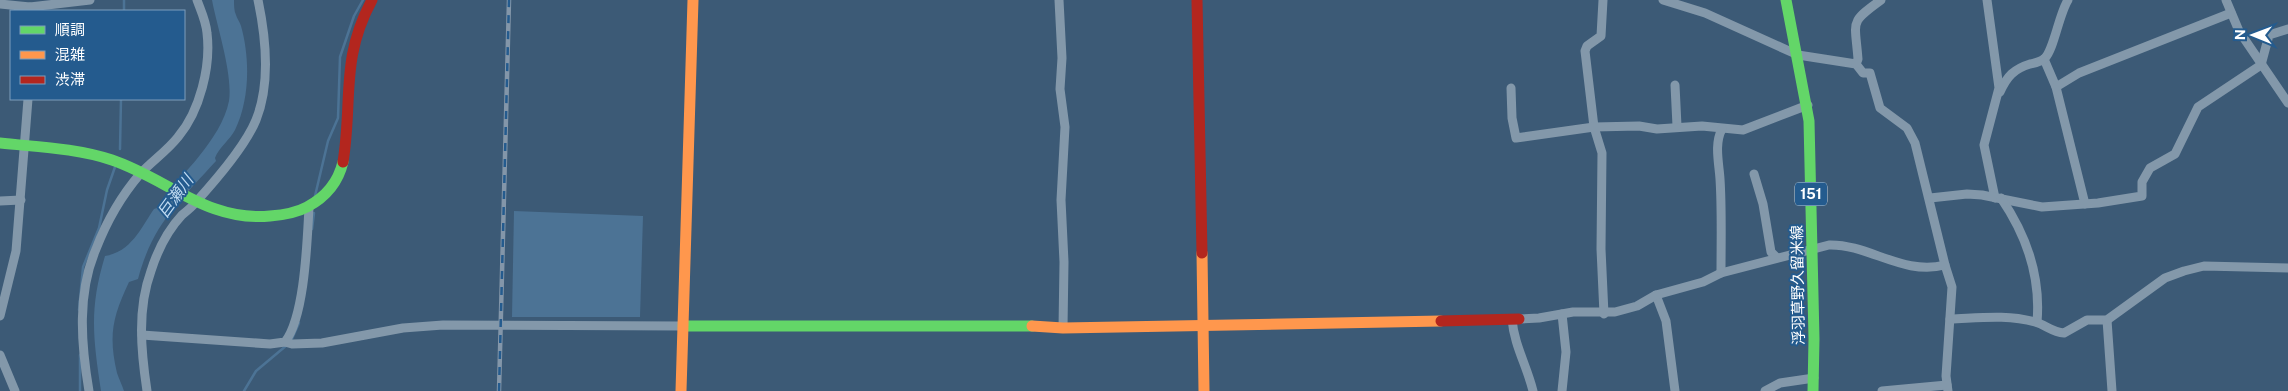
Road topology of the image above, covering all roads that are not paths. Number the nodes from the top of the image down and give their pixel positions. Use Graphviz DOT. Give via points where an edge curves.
graph roads {
  1 [pos="90,0"];
  2 [pos="197,0"];
  3 [pos="258,0"];
  4 [pos="372,0"];
  5 [pos="693,0"];
  6 [pos="1059,0"];
  7 [pos="1198,0"];
  8 [pos="1603,0"];
  9 [pos="1663,0"];
  10 [pos="1786,0"];
  11 [pos="1881,0"];
  12 [pos="1987,0"];
  13 [pos="2068,0"];
  14 [pos="2226,0"];
  15 [pos="0,4"];
  16 [pos="30,9"];
  17 [pos="2231,13"];
  18 [pos="2288,29"];
  19 [pos="1798,55"];
  20 [pos="2044,59"];
  21 [pos="1856,64"];
  22 [pos="2260,65"];
  23 [pos="1675,85"];
  24 [pos="2056,87"];
  25 [pos="1511,88"];
  26 [pos="1998,96"];
  27 [pos="28,100"];
  28 [pos="2288,103"];
  29 [pos="1808,105"];
  30 [pos="1677,126"];
  31 [pos="1594,127"];
  32 [pos="1722,129"];
  33 [pos="0,143"];
  34 [pos="25,146"];
  35 [pos="144,174"];
  36 [pos="1754,174"];
  37 [pos="1930,198"];
  38 [pos="1998,198"];
  39 [pos="21,200"];
  40 [pos="0,201"];
  41 [pos="195,201"];
  42 [pos="2085,204"];
  43 [pos="309,208"];
  44 [pos="1813,249"];
  45 [pos="1776,257"];
  46 [pos="1945,265"];
  47 [pos="2288,268"];
  48 [pos="1721,273"];
  49 [pos="1656,295"];
  50 [pos="1562,314"];
  51 [pos="1604,314"];
  52 [pos="0,316"];
  53 [pos="1515,319"];
  54 [pos="1950,319"];
  55 [pos="2107,320"];
  56 [pos="2037,322"];
  57 [pos="1202,323"];
  58 [pos="683,326"];
  59 [pos="1063,328"];
  60 [pos="142,335"];
  61 [pos="288,343"];
  62 [pos="0,355"];
  63 [pos="1814,378"];
  64 [pos="1948,388"];
  65 [pos="15,391"];
  66 [pos="89,391"];
  67 [pos="147,391"];
  68 [pos="682,391"];
  69 [pos="1204,391"];
  70 [pos="1533,391"];
  71 [pos="1562,391"];
  72 [pos="1675,391"];
  73 [pos="1765,391"];
  74 [pos="1813,391"];
  75 [pos="1882,391"];
  76 [pos="2112,391"];
  1 -- 16 [label="street"];
  2 -- 35 [label="street" via="207,33 205,72 199,96 180,136"];
  3 -- 41 [label="street" via="265,53 261,105 246,139"];
  4 -- 43 [label="street" via="356,33 351,54 344,158 340,173 329,193"];
  5 -- 58 [label="street"];
  6 -- 59 [label="street" via="1060,88 1065,127 1061,200"];
  7 -- 57 [label="street"];
  8 -- 31 [label="street" via="1601,36 1586,46 1585,51"];
  9 -- 19 [label="street" via="1705,13"];
  10 -- 19 [label="street, 浮羽草野久留米線 / 151"];
  11 -- 21 [label="street" via="1855,22"];
  12 -- 26 [label="street" via="1999,77"];
  13 -- 20 [label="street"];
  14 -- 17 [label="street"];
  15 -- 16 [label="street"];
  17 -- 22 [label="street"];
  17 -- 24 [label="street" via="2079,73"];
  18 -- 22 [label="street" via="2269,35"];
  19 -- 21 [label="street"];
  19 -- 29 [label="street, 浮羽草野久留米線 / 151"];
  20 -- 24 [label="street"];
  20 -- 26 [label="street" via="2015,69 2005,80"];
  21 -- 37 [label="street" via="1863,73 1870,73 1880,108 1907,128 1916,143"];
  22 -- 28 [label="street"];
  22 -- 42 [label="street" via="2198,107 2175,154 2150,168 2142,182 2142,196"];
  23 -- 30 [label="street"];
  24 -- 42 [label="street"];
  25 -- 31 [label="street" via="1516,138"];
  26 -- 38 [label="street" via="1984,138"];
  27 -- 34 [label="street"];
  29 -- 32 [label="street" via="1743,130"];
  29 -- 44 [label="street, 浮羽草野久留米線 / 151"];
  30 -- 31 [label="street" via="1657,129"];
  30 -- 32 [label="street"];
  31 -- 51 [label="street" via="1602,153"];
  32 -- 48 [label="street" via="1718,159"];
  33 -- 34 [label="street"];
  34 -- 35 [label="street" via="98,155"];
  34 -- 39 [label="street"];
  35 -- 41 [label="street"];
  35 -- 66 [label="street" via="111,218 90,265 82,320"];
  36 -- 45 [label="street" via="1771,252"];
  37 -- 38 [label="street" via="1967,194"];
  37 -- 46 [label="street"];
  38 -- 42 [label="street" via="2042,207"];
  38 -- 56 [label="street" via="2011,214 2032,258 2037,276"];
  39 -- 40 [label="street"];
  39 -- 52 [label="street" via="16,251"];
  41 -- 43 [label="street" via="221,212 250,215"];
  41 -- 60 [label="street" via="170,231 151,270 144,291"];
  43 -- 61 [label="street" via="299,304"];
  44 -- 45 [label="street"];
  44 -- 46 [label="street" via="1841,244 1912,268"];
  44 -- 63 [label="street, 浮羽草野久留米線 / 151"];
  45 -- 48 [label="street"];
  46 -- 54 [label="street" via="1952,287"];
  47 -- 55 [label="street" via="2204,266 2184,271 2165,278"];
  48 -- 49 [label="street" via="1703,282"];
  49 -- 51 [label="street" via="1637,306"];
  49 -- 72 [label="street" via="1666,321"];
  50 -- 51 [label="street"];
  50 -- 53 [label="street"];
  50 -- 71 [label="street" via="1566,352"];
  53 -- 57 [label="street"];
  53 -- 70 [label="street" via="1514,338 1530,375"];
  54 -- 56 [label="street" via="2006,317"];
  54 -- 64 [label="street"];
  55 -- 56 [label="street" via="2087,320 2064,333 2047,329"];
  55 -- 76 [label="street"];
  57 -- 59 [label="street"];
  57 -- 69 [label="street"];
  58 -- 59 [label="street"];
  58 -- 61 [label="street" via="443,324 322,343"];
  58 -- 68 [label="street"];
  60 -- 61 [label="street"];
  60 -- 67 [label="street"];
  62 -- 65 [label="street"];
  63 -- 73 [label="street" via="1780,383"];
  63 -- 74 [label="street, 浮羽草野久留米線 / 151"];
  64 -- 75 [label="street"];
}
